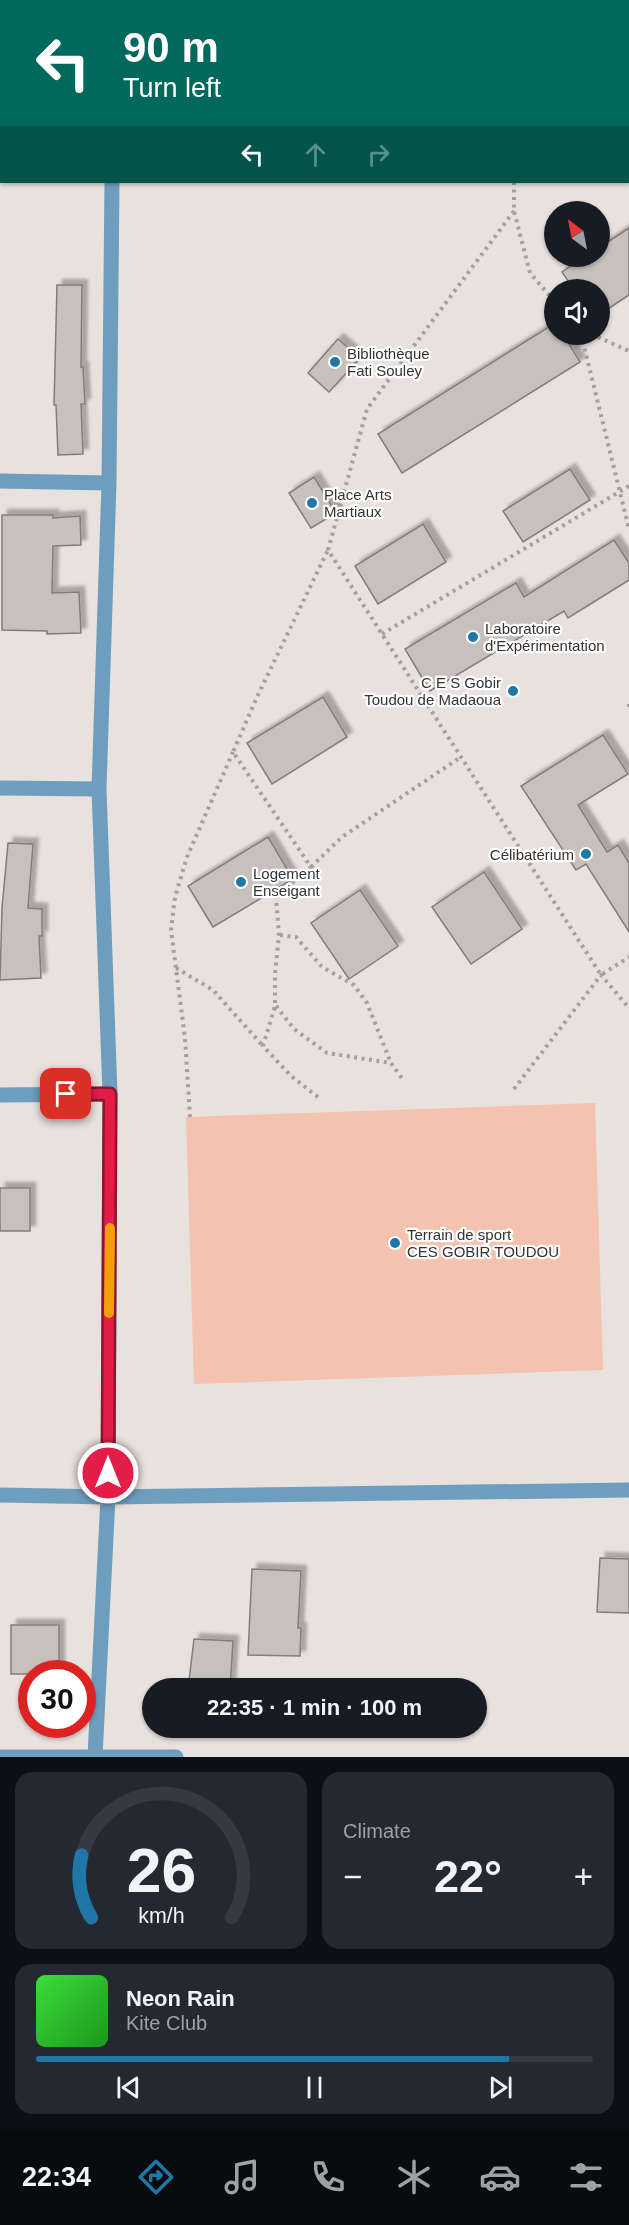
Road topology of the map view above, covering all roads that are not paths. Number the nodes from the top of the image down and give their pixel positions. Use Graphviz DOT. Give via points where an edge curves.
graph roads {
  1 [pos="112,183"];
  2 [pos="0,481"];
  3 [pos="109,483"];
  4 [pos="0,788"];
  5 [pos="99,789"];
  6 [pos="110,1094"];
  7 [pos="0,1095"];
  8 [pos="629,1490"];
  9 [pos="0,1496"];
  10 [pos="108,1497"];
  11 [pos="95,1756"];
  12 [pos="0,1757"];
  13 [pos="176,1757"];
  1 -- 3 [label="street"];
  2 -- 3 [label="street"];
  3 -- 5 [label="street"];
  4 -- 5 [label="street"];
  5 -- 6 [label="street"];
  6 -- 7 [label="street"];
  6 -- 10 [label="street"];
  8 -- 10 [label="street"];
  9 -- 10 [label="street"];
  10 -- 11 [label="street"];
  11 -- 12 [label="street"];
  11 -- 13 [label="street"];
}
